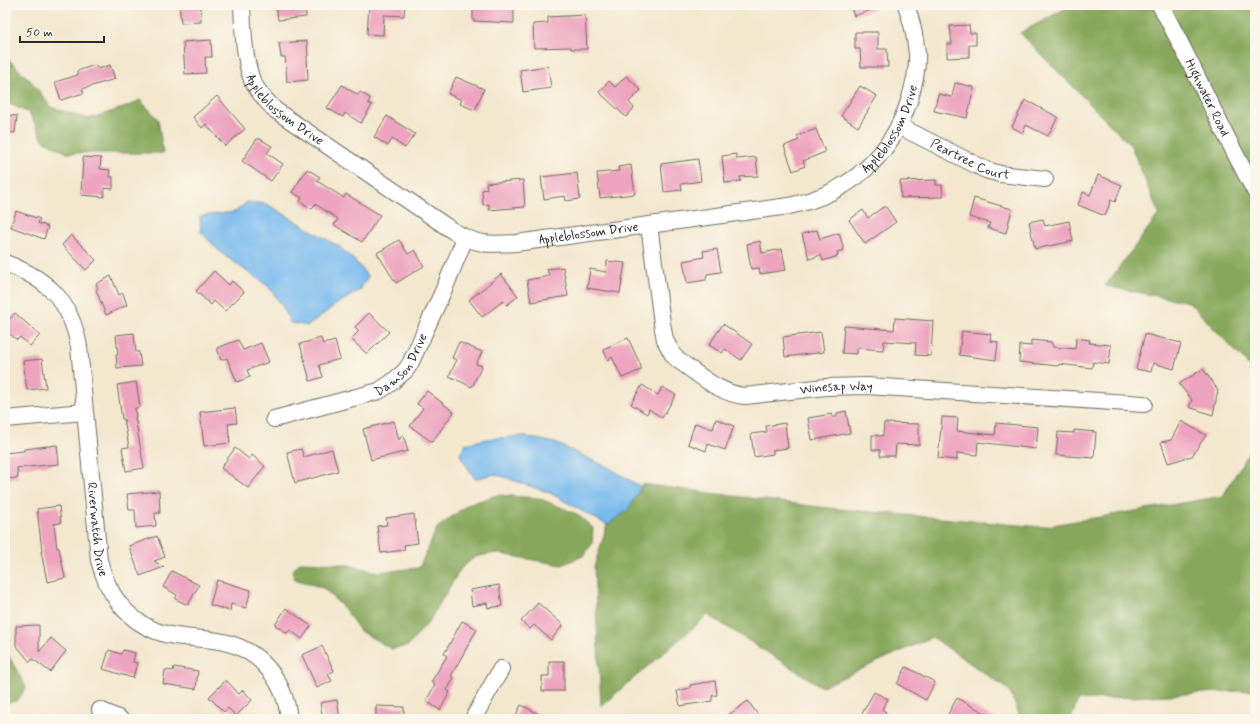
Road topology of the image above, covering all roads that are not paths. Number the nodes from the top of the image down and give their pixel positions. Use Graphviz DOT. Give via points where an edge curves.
graph roads {
  1 [pos="242,5"];
  2 [pos="906,5"];
  3 [pos="1160,5"];
  4 [pos="899,126"];
  5 [pos="1045,179"];
  6 [pos="1255,191"];
  7 [pos="649,225"];
  8 [pos="465,238"];
  9 [pos="5,263"];
  10 [pos="1144,404"];
  11 [pos="84,412"];
  12 [pos="5,419"];
  13 [pos="274,419"];
  14 [pos="501,669"];
  15 [pos="100,710"];
  16 [pos="120,719"];
  17 [pos="289,719"];
  18 [pos="473,719"];
  1 -- 8 [label="street, Appleblossom Drive" via="248,68 262,96 275,110"];
  2 -- 4 [label="street, Appleblossom Drive" via="912,22 917,54 914,82"];
  3 -- 6 [label="street, Highwater Road"];
  4 -- 5 [label="street, Peartree Court" via="986,170"];
  4 -- 7 [label="street, Appleblossom Drive" via="871,164 838,189 821,197 789,206"];
  7 -- 8 [label="street, Appleblossom Drive" via="498,245 478,243"];
  7 -- 10 [label="street, Winesap Way" via="665,340 678,360 721,389 738,396 826,386 867,386"];
  8 -- 13 [label="street, Damson Drive" via="416,353 405,371 379,391"];
  9 -- 11 [label="street, Riverwatch Drive" via="35,276 59,298 68,311 79,347"];
  11 -- 12 [label="street"];
  11 -- 17 [label="street, Riverwatch Drive" via="99,560 113,597 134,619 156,631 219,641 253,654 271,671 281,687"];
  14 -- 18 [label="street"];
  15 -- 16 [label="street"];
}
